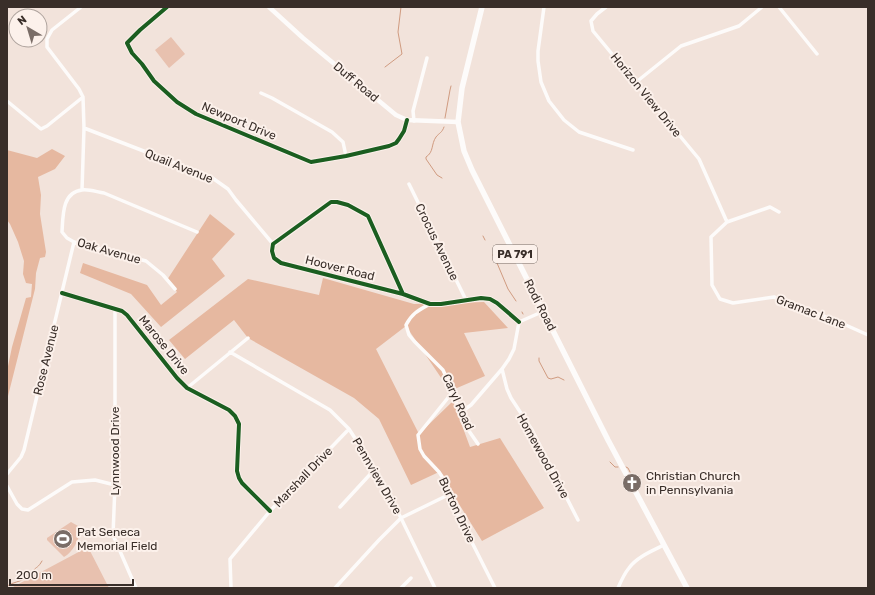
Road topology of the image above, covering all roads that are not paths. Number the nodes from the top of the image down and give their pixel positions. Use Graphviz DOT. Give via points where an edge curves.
graph roads {
  1 [pos="81,7"];
  2 [pos="167,7"];
  3 [pos="269,7"];
  4 [pos="482,7"];
  5 [pos="544,7"];
  6 [pos="606,7"];
  7 [pos="762,7"];
  8 [pos="779,7"];
  9 [pos="817,54"];
  10 [pos="426,58"];
  11 [pos="635,83"];
  12 [pos="261,93"];
  13 [pos="83,97"];
  14 [pos="7,101"];
  15 [pos="407,120"];
  16 [pos="414,121"];
  17 [pos="458,122"];
  18 [pos="84,128"];
  19 [pos="633,150"];
  20 [pos="346,156"];
  21 [pos="409,184"];
  22 [pos="82,190"];
  23 [pos="779,212"];
  24 [pos="726,222"];
  25 [pos="197,232"];
  26 [pos="74,242"];
  27 [pos="273,244"];
  28 [pos="175,290"];
  29 [pos="62,293"];
  30 [pos="403,294"];
  31 [pos="466,300"];
  32 [pos="430,304"];
  33 [pos="115,310"];
  34 [pos="544,311"];
  35 [pos="518,322"];
  36 [pos="868,335"];
  37 [pos="248,338"];
  38 [pos="230,352"];
  39 [pos="502,369"];
  40 [pos="187,388"];
  41 [pos="451,394"];
  42 [pos="460,409"];
  43 [pos="349,429"];
  44 [pos="478,444"];
  45 [pos="375,468"];
  46 [pos="7,474"];
  47 [pos="115,485"];
  48 [pos="7,486"];
  49 [pos="448,495"];
  50 [pos="340,507"];
  51 [pos="270,511"];
  52 [pos="401,518"];
  53 [pos="578,520"];
  54 [pos="664,545"];
  55 [pos="411,578"];
  56 [pos="136,588"];
  57 [pos="231,588"];
  58 [pos="335,588"];
  59 [pos="401,588"];
  60 [pos="435,588"];
  61 [pos="495,588"];
  62 [pos="618,588"];
  63 [pos="687,588"];
  1 -- 13 [label="street" via="52,30 47,39 47,47"];
  2 -- 20 [label="street, Newport Drive" via="127,43 154,81 177,102 196,114 311,162"];
  3 -- 15 [label="street, Duff Road" via="394,113"];
  4 -- 17 [label="main road, Rodi Road / PA 791" via="462,88"];
  5 -- 19 [label="street" via="538,51 544,93 564,120 579,132"];
  6 -- 11 [label="street, Horizon View Drive" via="591,21 593,31"];
  7 -- 11 [label="street" via="739,26 681,46"];
  8 -- 9 [label="street"];
  10 -- 16 [label="street" via="413,111"];
  11 -- 24 [label="street, Horizon View Drive" via="699,159"];
  12 -- 20 [label="street" via="332,132 343,142"];
  13 -- 14 [label="street" via="41,129"];
  13 -- 18 [label="street"];
  15 -- 16 [label="street, Duff Road"];
  15 -- 20 [label="street, Newport Drive" via="402,135 394,144"];
  16 -- 17 [label="street, Duff Road"];
  17 -- 34 [label="main road, Rodi Road / PA 791" via="464,151 472,170"];
  18 -- 22 [label="street"];
  18 -- 27 [label="street, Quail Avenue" via="211,177 228,189"];
  21 -- 31 [label="street, Crocus Avenue"];
  22 -- 25 [label="street" via="104,193"];
  22 -- 26 [label="street, Oak Avenue" via="74,192 66,201 63,212 62,232"];
  23 -- 24 [label="street, Gramac Lane" via="770,207"];
  24 -- 36 [label="street, Gramac Lane" via="711,237 712,285 720,299 733,303 774,297"];
  26 -- 28 [label="street, Oak Avenue" via="146,261 163,275"];
  26 -- 29 [label="street, Rose Avenue"];
  27 -- 30 [label="street, Hoover Road" via="274,258 281,263"];
  27 -- 30 [label="street" via="331,202 348,205 368,216"];
  29 -- 33 [label="street, Marose Drive"];
  29 -- 46 [label="street, Rose Avenue" via="24,450"];
  30 -- 32 [label="street, Hoover Road"];
  31 -- 32 [label="street, Hoover Road"];
  31 -- 35 [label="street, Hoover Road" via="490,299"];
  32 -- 41 [label="street, Caryl Road" via="416,312 406,326 414,341 443,370"];
  33 -- 40 [label="street, Marose Drive" via="127,315"];
  33 -- 47 [label="street, Lynnwood Drive"];
  34 -- 35 [label="street"];
  34 -- 54 [label="main road, Rodi Road / PA 791"];
  35 -- 39 [label="street" via="514,349"];
  37 -- 38 [label="street"];
  38 -- 40 [label="street"];
  38 -- 43 [label="street, Pennview Drive" via="330,410"];
  39 -- 42 [label="street" via="471,406 464,410"];
  39 -- 53 [label="street, Homewood Drive" via="511,398 532,430"];
  40 -- 51 [label="street, Marose Drive" via="229,410 235,416 239,424 239,478"];
  41 -- 42 [label="street, Caryl Road"];
  41 -- 49 [label="street, Burton Drive" via="418,435 420,449 443,478"];
  42 -- 44 [label="street, Caryl Road" via="469,431"];
  43 -- 45 [label="street, Pennview Drive"];
  43 -- 51 [label="street, Marshall Drive"];
  45 -- 50 [label="street"];
  45 -- 52 [label="street, Pennview Drive"];
  47 -- 48 [label="street" via="95,480 72,482 28,510 17,504"];
  47 -- 56 [label="street, Lynnwood Drive" via="113,535"];
  49 -- 52 [label="street"];
  49 -- 61 [label="street, Burton Drive"];
  51 -- 57 [label="street, Marshall Drive" via="230,559"];
  52 -- 58 [label="street"];
  52 -- 60 [label="street, Pennview Drive"];
  54 -- 62 [label="street" via="635,562 628,569"];
  54 -- 63 [label="main road, Rodi Road / PA 791"];
  55 -- 59 [label="street"];
}
